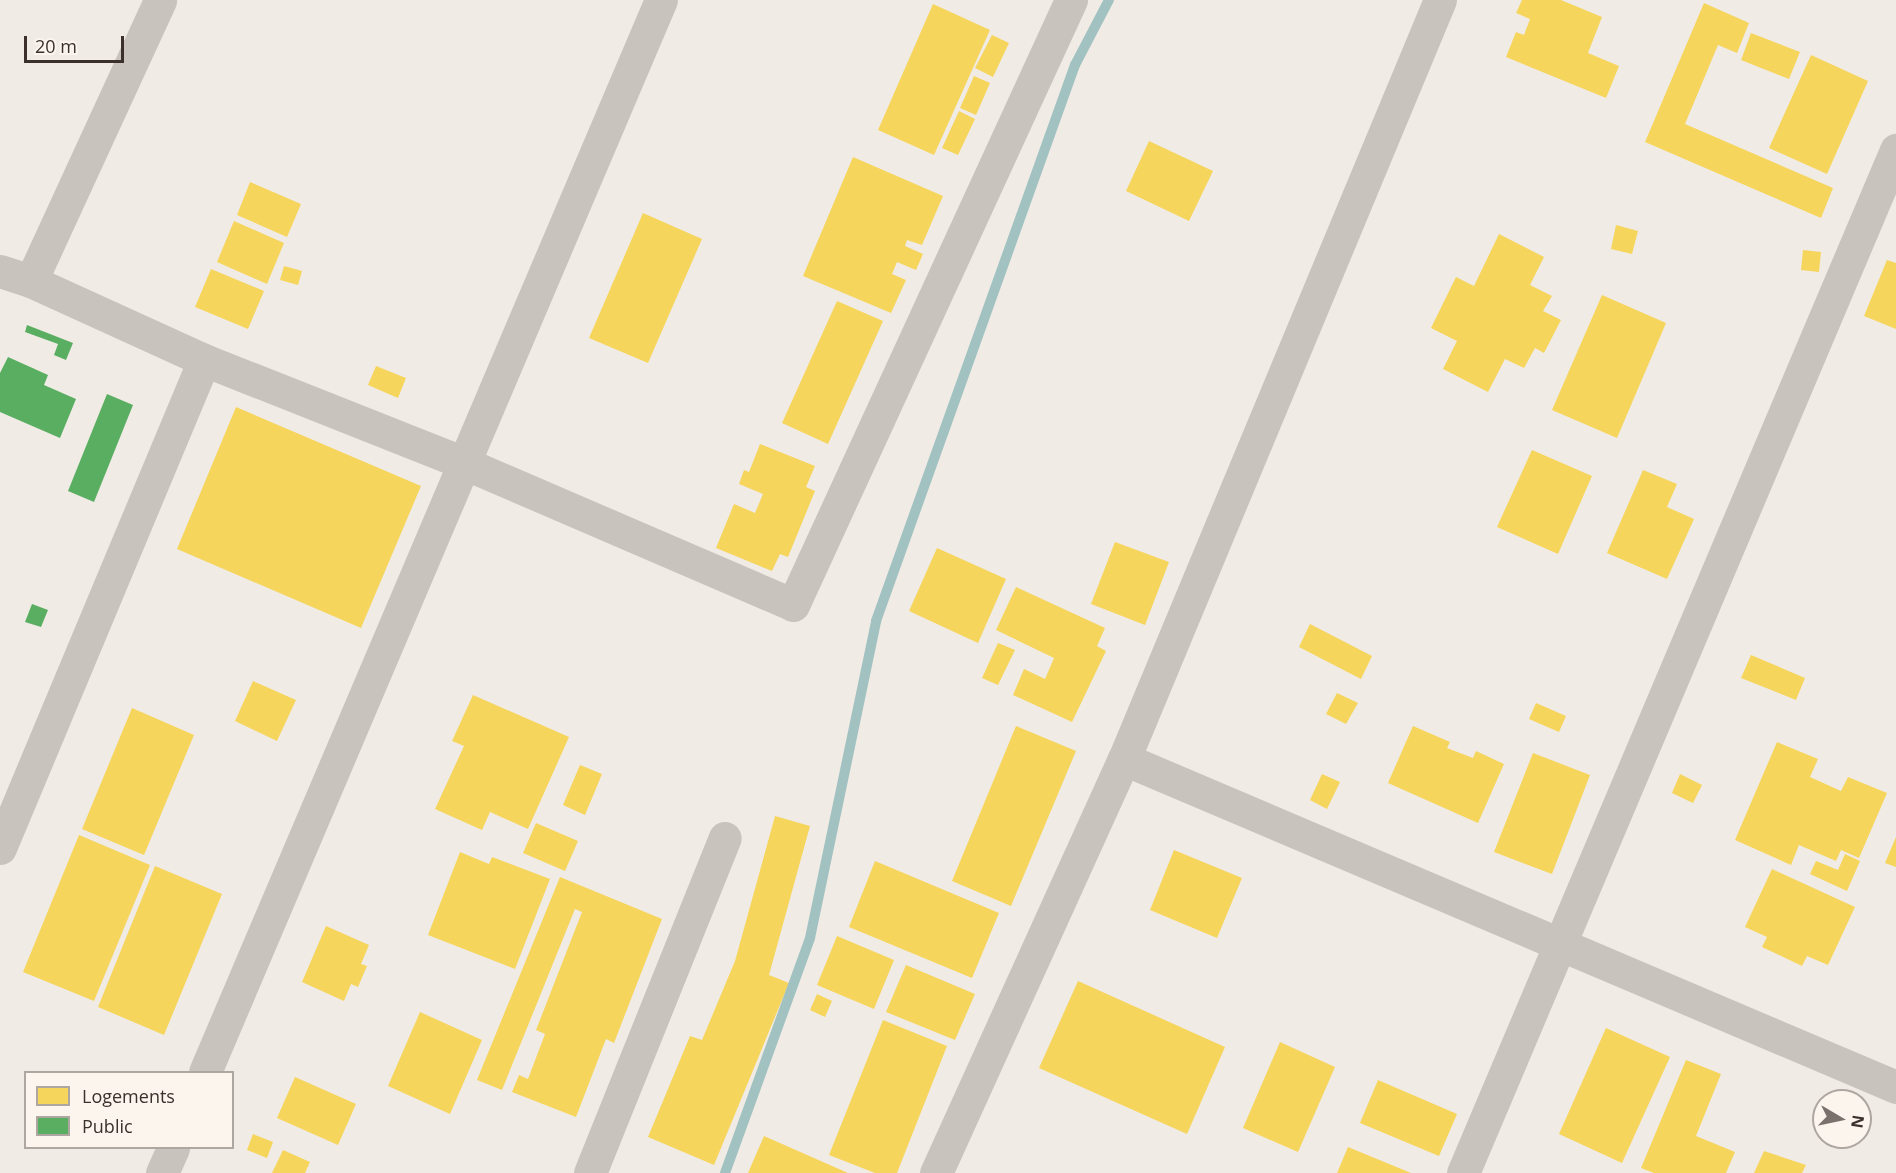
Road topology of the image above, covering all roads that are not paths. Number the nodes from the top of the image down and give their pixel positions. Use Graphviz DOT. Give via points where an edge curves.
graph roads {
  1 [pos="160,0"];
  2 [pos="661,0"];
  3 [pos="1071,0"];
  4 [pos="1440,0"];
  5 [pos="1896,150"];
  6 [pos="0,271"];
  7 [pos="31,281"];
  8 [pos="204,360"];
  9 [pos="464,463"];
  10 [pos="1124,759"];
  11 [pos="725,838"];
  12 [pos="0,848"];
  13 [pos="1562,946"];
  14 [pos="205,1071"];
  15 [pos="1896,1086"];
  16 [pos="173,1149"];
  17 [pos="162,1173"];
  18 [pos="590,1173"];
  19 [pos="936,1173"];
  20 [pos="1463,1173"];
  1 -- 7 [label="street"];
  2 -- 9 [label="street"];
  3 -- 9 [label="street" via="793,605"];
  4 -- 10 [label="street"];
  5 -- 13 [label="street"];
  6 -- 7 [label="street"];
  7 -- 8 [label="street"];
  8 -- 9 [label="street"];
  8 -- 12 [label="street"];
  9 -- 14 [label="street"];
  10 -- 13 [label="street"];
  10 -- 19 [label="street"];
  11 -- 18 [label="street"];
  13 -- 15 [label="street"];
  13 -- 20 [label="street"];
  16 -- 17 [label="street"];
}
